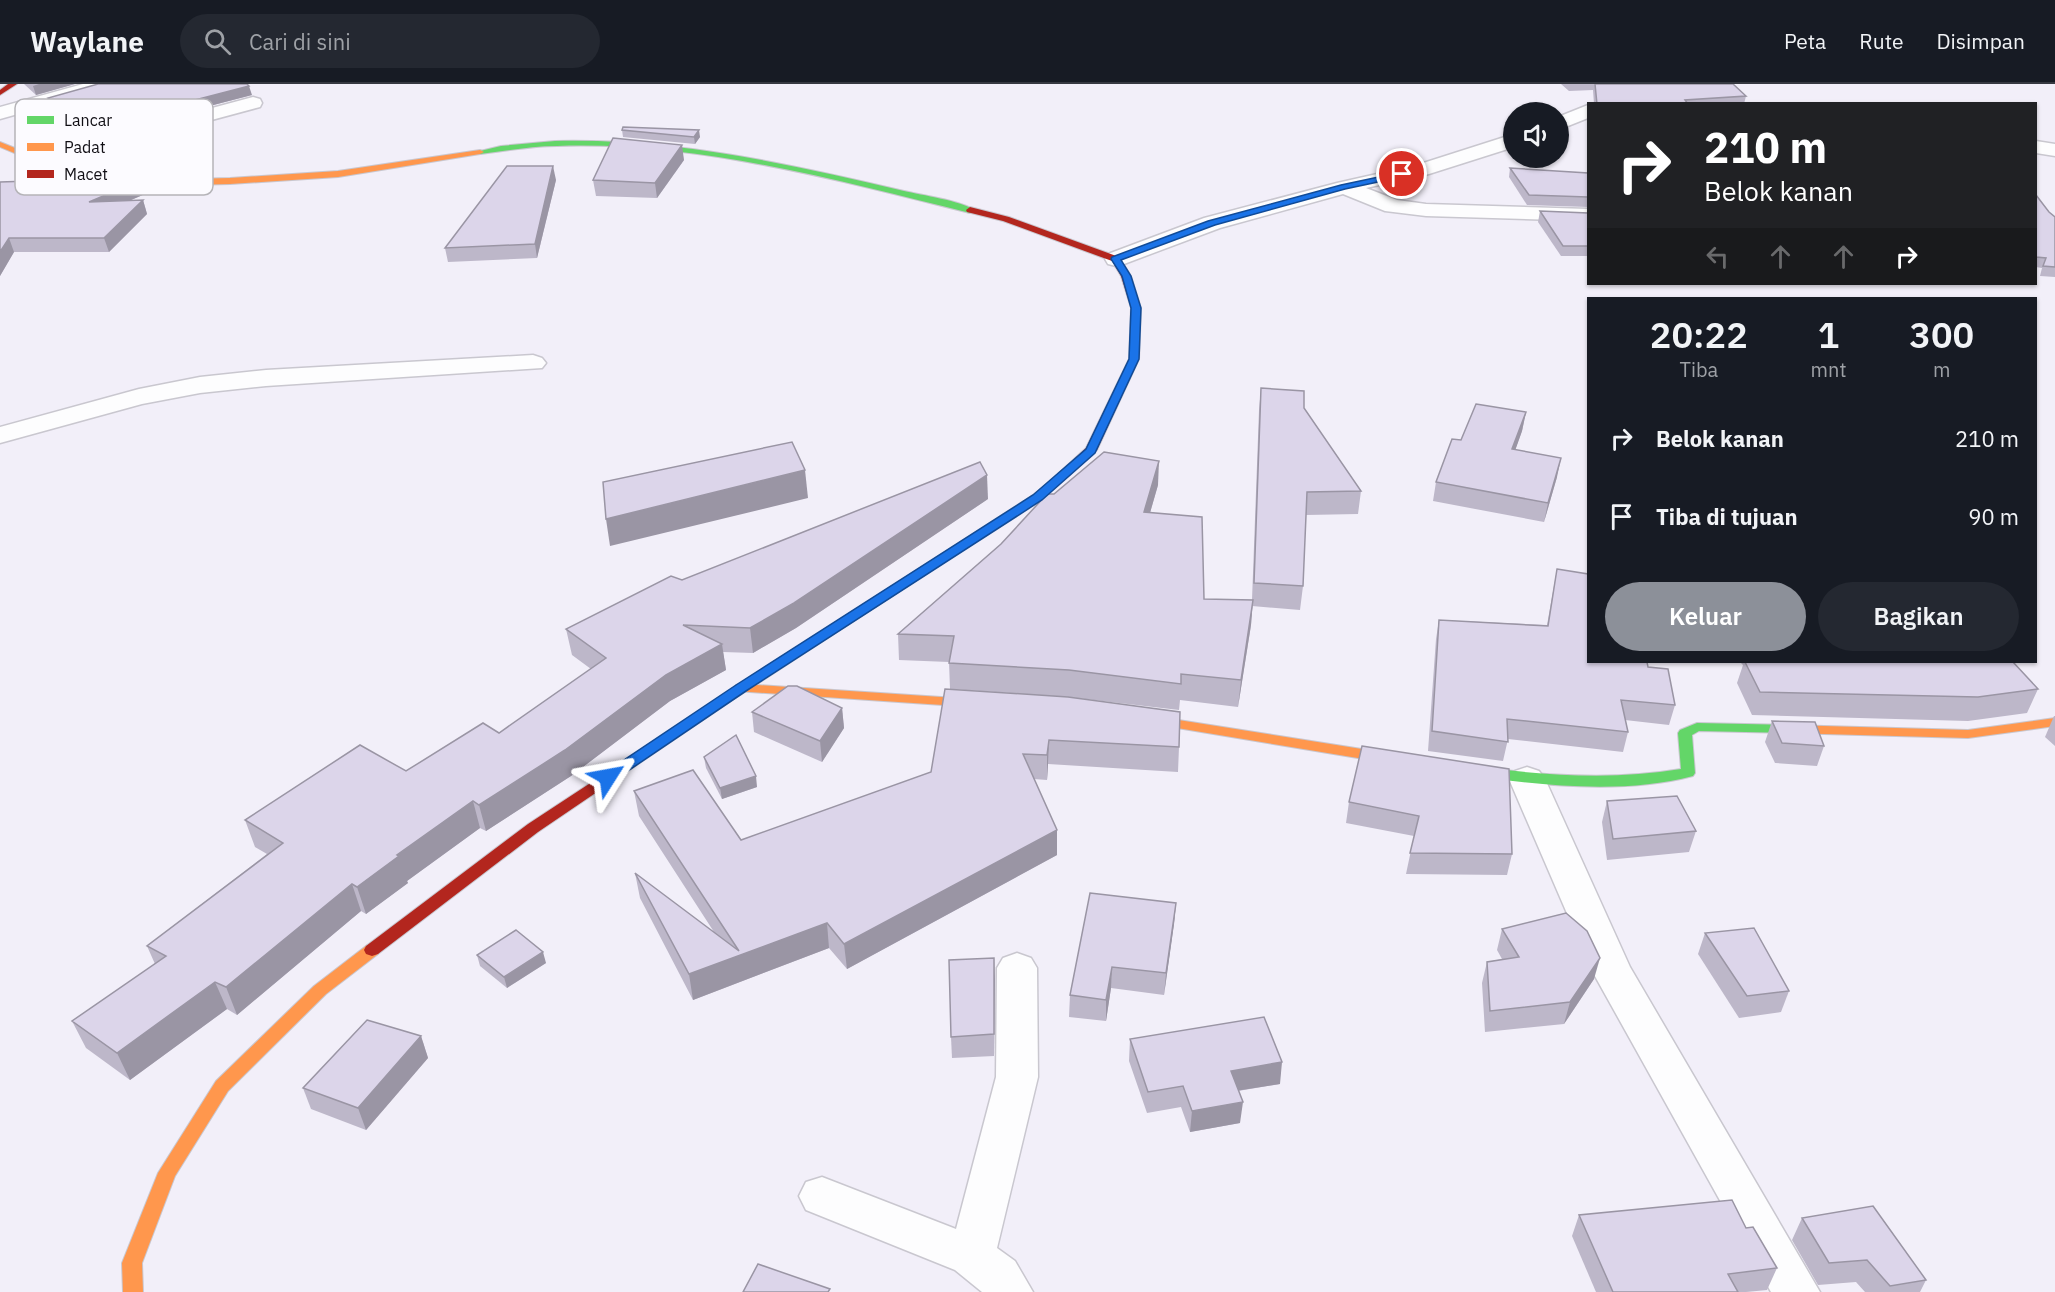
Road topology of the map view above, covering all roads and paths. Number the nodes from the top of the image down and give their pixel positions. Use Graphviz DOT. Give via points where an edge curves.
graph roads {
  1 [pos="13,84"];
  2 [pos="104,84"];
  3 [pos="0,93"];
  4 [pos="50,99"];
  5 [pos="253,103"];
  6 [pos="15,109"];
  7 [pos="1587,111"];
  8 [pos="0,113"];
  9 [pos="213,114"];
  10 [pos="1569,119"];
  11 [pos="0,144"];
  12 [pos="1503,144"];
  13 [pos="2037,147"];
  14 [pos="2055,150"];
  15 [pos="15,151"];
  16 [pos="213,181"];
  17 [pos="1344,187"];
  18 [pos="1587,215"];
  19 [pos="1116,259"];
  20 [pos="533,363"];
  21 [pos="0,435"];
  22 [pos="741,688"];
  23 [pos="997,704"];
  24 [pos="1115,715"];
  25 [pos="2055,722"];
  26 [pos="1423,764"];
  27 [pos="1446,767"];
  28 [pos="1527,779"];
  29 [pos="1017,968"];
  30 [pos="822,1196"];
  31 [pos="972,1256"];
  32 [pos="133,1292"];
  33 [pos="1009,1292"];
  34 [pos="1796,1292"];
  1 -- 3 [label="main road"];
  2 -- 4 [label="street"];
  5 -- 9 [label="street"];
  6 -- 8 [label="street"];
  7 -- 10 [label="street"];
  11 -- 15 [label="main road"];
  12 -- 17 [label="street" via="1422,170"];
  13 -- 14 [label="street"];
  16 -- 19 [label="main road" via="338,174 521,146 607,144 698,153 866,184 1006,219"];
  17 -- 18 [label="street" via="1393,206 1426,210"];
  17 -- 19 [label="street" via="1212,223"];
  19 -- 22 [label="main road" via="1136,308 1134,359 1091,450 1037,497"];
  20 -- 21 [label="street" via="200,385"];
  22 -- 23 [label="main road"];
  22 -- 32 [label="main road" via="533,828 320,990 222,1086 167,1173 132,1263"];
  24 -- 26 [label="main road"];
  25 -- 28 [label="main road" via="1968,734 1697,727 1685,733 1688,773 1653,780"];
  27 -- 28 [label="main road"];
  28 -- 34 [label="street" via="1611,969"];
  29 -- 31 [label="street" via="1017,1077"];
  30 -- 31 [label="street"];
  31 -- 33 [label="street" via="998,1276"];
}
